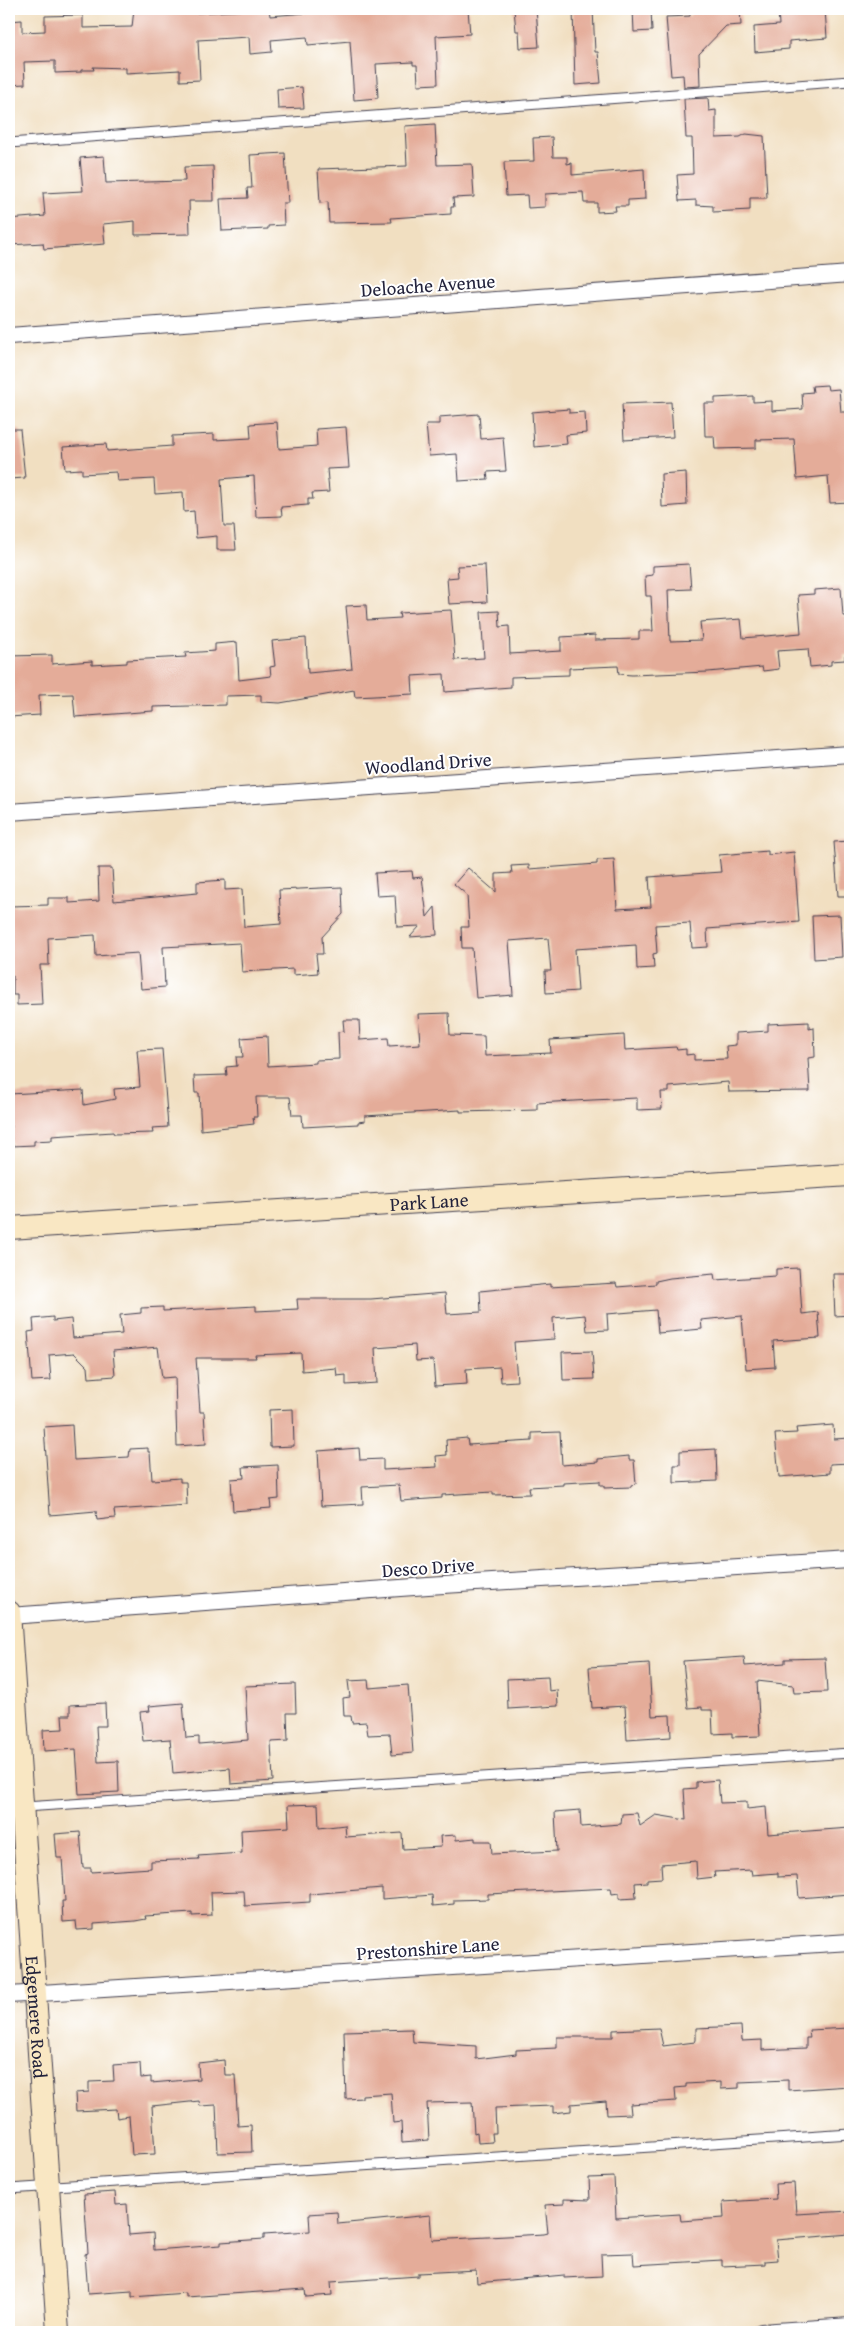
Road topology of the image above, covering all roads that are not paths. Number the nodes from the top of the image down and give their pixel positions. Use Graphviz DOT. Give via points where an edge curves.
graph roads {
  1 [pos="850,81"];
  2 [pos="9,143"];
  3 [pos="850,274"];
  4 [pos="9,336"];
  5 [pos="850,754"];
  6 [pos="9,812"];
  7 [pos="850,1175"];
  8 [pos="9,1228"];
  9 [pos="850,1560"];
  10 [pos="9,1612"];
  11 [pos="9,1616"];
  12 [pos="850,1753"];
  13 [pos="15,1808"];
  14 [pos="850,1942"];
  15 [pos="34,1993"];
  16 [pos="9,1995"];
  17 [pos="850,2134"];
  18 [pos="48,2187"];
  19 [pos="9,2190"];
  20 [pos="850,2326"];
  21 [pos="58,2332"];
  22 [pos="760,2332"];
  1 -- 2 [label="lane"];
  3 -- 4 [label="street, Deloache Avenue"];
  5 -- 6 [label="street, Woodland Drive"];
  7 -- 8 [label="street, Park Lane"];
  9 -- 11 [label="street, Desco Drive"];
  10 -- 11 [label="street, Edgemere Road"];
  11 -- 13 [label="street, Edgemere Road"];
  12 -- 13 [label="lane"];
  13 -- 15 [label="street, Edgemere Road"];
  14 -- 15 [label="street, Prestonshire Lane"];
  15 -- 16 [label="street, Prestonshire Lane"];
  15 -- 18 [label="street, Edgemere Road"];
  17 -- 18 [label="lane"];
  18 -- 19 [label="lane"];
  18 -- 21 [label="street, Edgemere Road"];
  20 -- 22 [label="street"];
}
